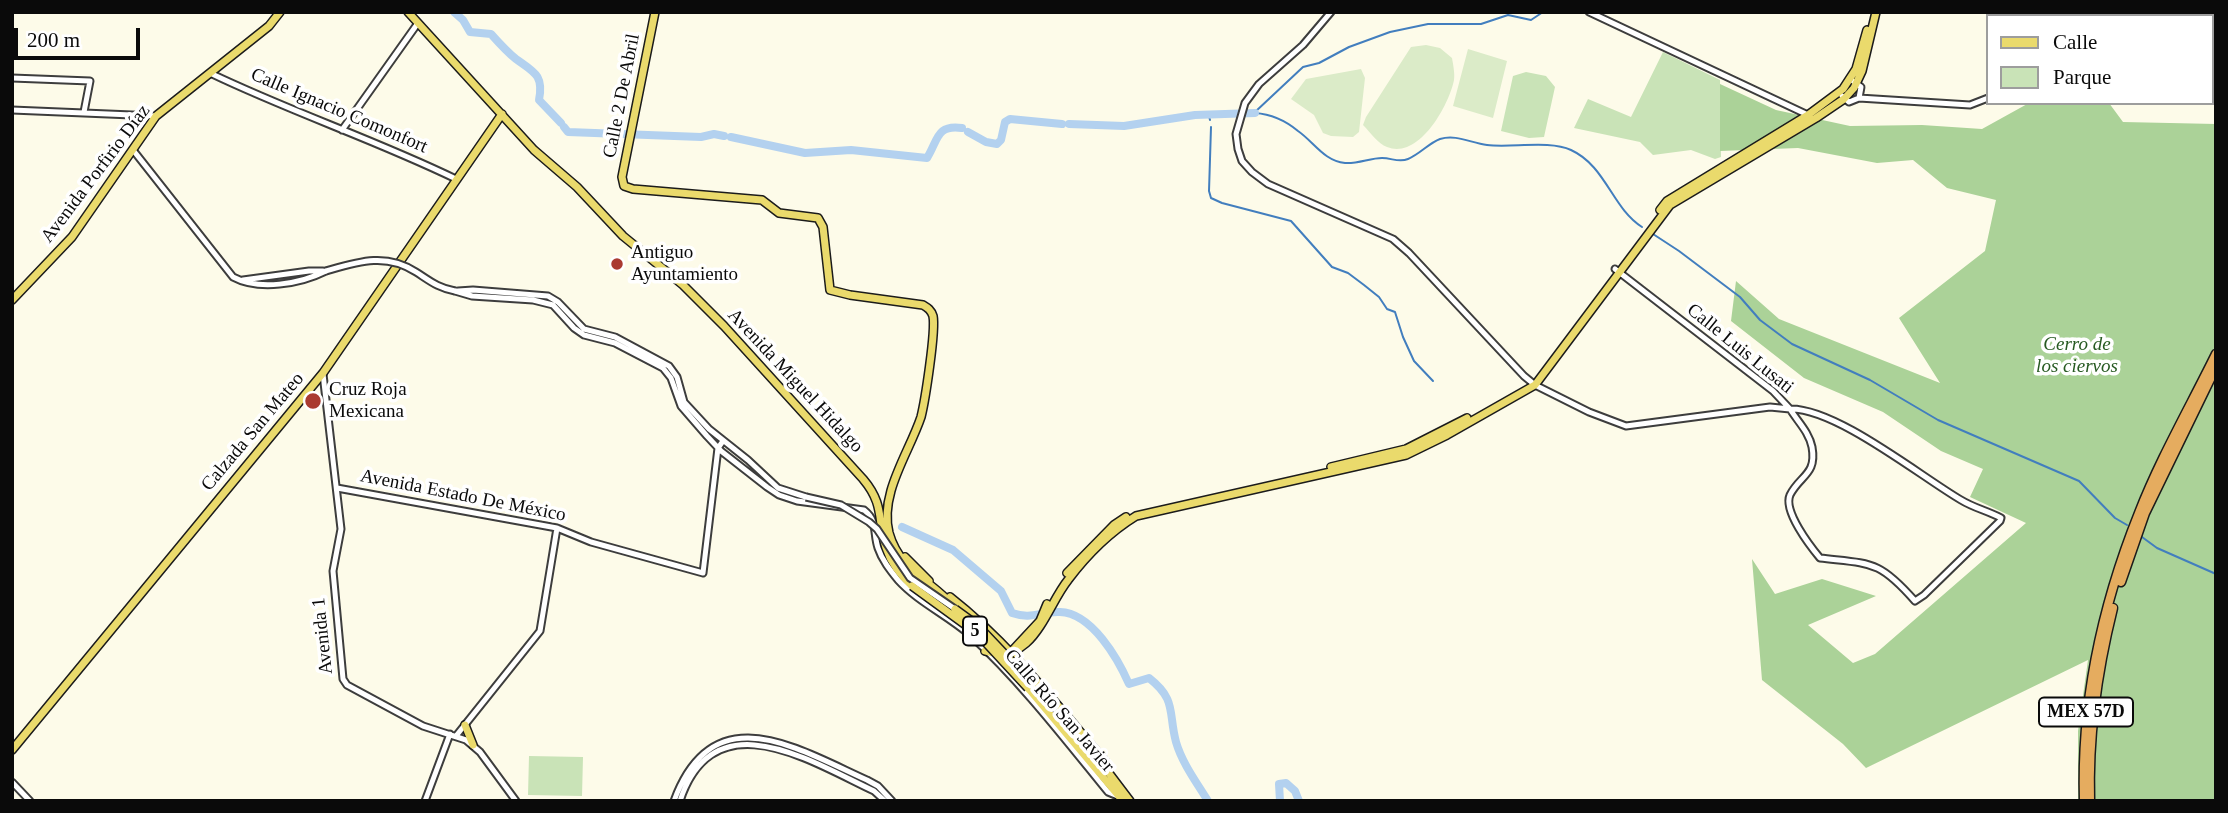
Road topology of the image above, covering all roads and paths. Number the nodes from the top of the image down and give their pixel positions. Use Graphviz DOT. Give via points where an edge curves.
graph roads {
  1 [pos="280,12"];
  2 [pos="408,12"];
  3 [pos="655,12"];
  4 [pos="1331,12"];
  5 [pos="1589,12"];
  6 [pos="1874,12"];
  7 [pos="418,23"];
  8 [pos="210,73"];
  9 [pos="12,78"];
  10 [pos="1853,82"];
  11 [pos="1843,89"];
  12 [pos="1859,98"];
  13 [pos="1844,99"];
  14 [pos="1986,99"];
  15 [pos="12,110"];
  16 [pos="83,113"];
  17 [pos="156,116"];
  18 [pos="1812,117"];
  19 [pos="502,118"];
  20 [pos="342,130"];
  21 [pos="133,150"];
  22 [pos="456,179"];
  23 [pos="1616,271"];
  24 [pos="318,273"];
  25 [pos="269,276"];
  26 [pos="240,281"];
  27 [pos="270,284"];
  28 [pos="463,292"];
  29 [pos="12,300"];
  30 [pos="2216,354"];
  31 [pos="2216,367"];
  32 [pos="323,373"];
  33 [pos="1533,384"];
  34 [pos="1790,409"];
  35 [pos="723,441"];
  36 [pos="718,448"];
  37 [pos="337,488"];
  38 [pos="891,495"];
  39 [pos="877,499"];
  40 [pos="875,523"];
  41 [pos="557,528"];
  42 [pos="883,533"];
  43 [pos="877,545"];
  44 [pos="896,548"];
  45 [pos="890,558"];
  46 [pos="901,578"];
  47 [pos="909,588"];
  48 [pos="955,609"];
  49 [pos="1046,612"];
  50 [pos="981,621"];
  51 [pos="970,635"];
  52 [pos="1021,647"];
  53 [pos="985,651"];
  54 [pos="1010,652"];
  55 [pos="1024,668"];
  56 [pos="1007,673"];
  57 [pos="1028,684"];
  58 [pos="464,725"];
  59 [pos="453,735"];
  60 [pos="473,745"];
  61 [pos="12,750"];
  62 [pos="12,782"];
  63 [pos="1121,799"];
  64 [pos="30,801"];
  65 [pos="425,801"];
  66 [pos="516,801"];
  67 [pos="674,801"];
  68 [pos="680,801"];
  69 [pos="885,801"];
  70 [pos="892,801"];
  71 [pos="1130,801"];
  72 [pos="2084,801"];
  73 [pos="2090,801"];
  1 -- 8 [label="main road, Avenida Porfirio Díaz"];
  2 -- 7 [label="main road, Avenida Miguel Hidalgo"];
  3 -- 38 [label="main road, Calle 2 De Abril" via="622,177 624,186 762,200 779,213 818,218 830,290 929,308 933,322 924,403"];
  4 -- 33 [label="street" via="1250,94 1236,134 1242,161 1268,184 1393,239"];
  5 -- 18 [label="street"];
  6 -- 10 [label="main road" via="1867,55"];
  7 -- 19 [label="main road, Avenida Miguel Hidalgo"];
  7 -- 20 [label="street"];
  8 -- 17 [label="main road, Avenida Porfirio Díaz"];
  8 -- 20 [label="street, Calle Ignacio Comonfort"];
  9 -- 16 [label="street" via="90,80"];
  10 -- 11 [label="main road"];
  10 -- 12 [label="street" via="1861,87"];
  10 -- 13 [label="main road"];
  11 -- 13 [label="street"];
  11 -- 18 [label="main road"];
  12 -- 13 [label="street"];
  12 -- 14 [label="street" via="1970,105"];
  13 -- 18 [label="main road"];
  15 -- 16 [label="street"];
  16 -- 17 [label="street"];
  17 -- 21 [label="main road, Avenida Porfirio Díaz"];
  18 -- 23 [label="main road" via="1670,205"];
  19 -- 22 [label="main road, Calzada San Mateo"];
  19 -- 39 [label="main road, Avenida Miguel Hidalgo" via="622,236 683,285 724,326"];
  20 -- 22 [label="street, Calle Ignacio Comonfort"];
  21 -- 26 [label="street"];
  21 -- 29 [label="main road, Avenida Porfirio Díaz" via="72,237"];
  22 -- 32 [label="main road, Calzada San Mateo"];
  23 -- 33 [label="main road"];
  23 -- 34 [label="street, Calle Luis Lusati" via="1773,391"];
  24 -- 25 [label="street"];
  24 -- 27 [label="street" via="312,278"];
  24 -- 28 [label="street, bridge" via="385,260 410,268 438,287"];
  25 -- 26 [label="street"];
  25 -- 27 [label="street"];
  26 -- 27 [label="street"];
  28 -- 35 [label="street" via="548,296 584,329 615,337 663,362 677,377 684,402"];
  28 -- 36 [label="street" via="546,303 584,335 615,343 663,368 681,406"];
  30 -- 72 [label="highway, MEX 57D" via="2132,530 2109,602 2093,667 2085,728"];
  31 -- 73 [label="highway, MEX 57D" via="2145,513 2114,605 2092,708"];
  32 -- 37 [label="street, Avenida 1"];
  32 -- 61 [label="main road, Calzada San Mateo"];
  33 -- 34 [label="street" via="1626,426 1770,407"];
  33 -- 49 [label="main road" via="1406,449 1131,513 1073,565 1054,591"];
  34 -- 34 [label="street, Calle Luis Lusati" via="1804,410 1852,430 1962,501 2001,517 1998,524 1915,601 1877,566 1820,558 1802,534 1790,506 1791,493 1811,470 1813,455 1810,439"];
  35 -- 36 [label="street"];
  35 -- 48 [label="street, Avenida Miguel Hidalgo, bridge" via="778,488 841,505 869,522 910,578"];
  36 -- 40 [label="street" via="779,495 858,508"];
  36 -- 41 [label="street, Avenida Estado De México" via="703,573"];
  37 -- 41 [label="street, Avenida Estado De México"];
  37 -- 59 [label="street, Avenida 1" via="341,529 333,570 343,680 394,712"];
  38 -- 39 [label="main road" via="885,501"];
  38 -- 44 [label="main road" via="887,520"];
  39 -- 42 [label="main road, Avenida Miguel Hidalgo / 5"];
  40 -- 42 [label="main road"];
  40 -- 43 [label="street"];
  41 -- 58 [label="street" via="540,631"];
  42 -- 43 [label="main road"];
  42 -- 45 [label="main road, Avenida Miguel Hidalgo / 5"];
  43 -- 45 [label="street"];
  43 -- 46 [label="street"];
  44 -- 48 [label="main road, bridge" via="907,566"];
  44 -- 50 [label="main road, Calle Río San Javier" via="922,575"];
  45 -- 46 [label="main road, Avenida Miguel Hidalgo / 5"];
  46 -- 47 [label="main road, Avenida Miguel Hidalgo / 5"];
  47 -- 51 [label="street, Calle Río San Javier"];
  47 -- 57 [label="main road, Avenida Miguel Hidalgo / 5, bridge" via="978,634"];
  48 -- 57 [label="main road, Avenida Miguel Hidalgo / 5, bridge" via="977,625"];
  49 -- 52 [label="main road" via="1041,627"];
  49 -- 54 [label="main road"];
  50 -- 51 [label="main road" via="981,633"];
  50 -- 54 [label="main road, Calle Río San Javier"];
  51 -- 53 [label="street, Calle Río San Javier"];
  52 -- 54 [label="main road"];
  52 -- 55 [label="main road"];
  53 -- 54 [label="main road"];
  53 -- 56 [label="street, Calle Río San Javier"];
  54 -- 55 [label="main road, Calle Río San Javier"];
  54 -- 56 [label="main road"];
  55 -- 57 [label="main road, Calle Río San Javier"];
  56 -- 57 [label="street, Calle Río San Javier"];
  57 -- 63 [label="main road, Avenida Miguel Hidalgo / 5"];
  57 -- 71 [label="main road, Avenida Miguel Hidalgo / 5"];
  58 -- 59 [label="street"];
  58 -- 60 [label="main road"];
  59 -- 60 [label="street, Avenida 1"];
  59 -- 65 [label="street"];
  60 -- 66 [label="street, Avenida 1"];
  62 -- 64 [label="street"];
  67 -- 70 [label="street" via="689,768 704,753 722,743 756,737 783,743 867,780"];
  68 -- 69 [label="street" via="691,777 707,760 722,750 753,743 781,748 874,791"];
}
